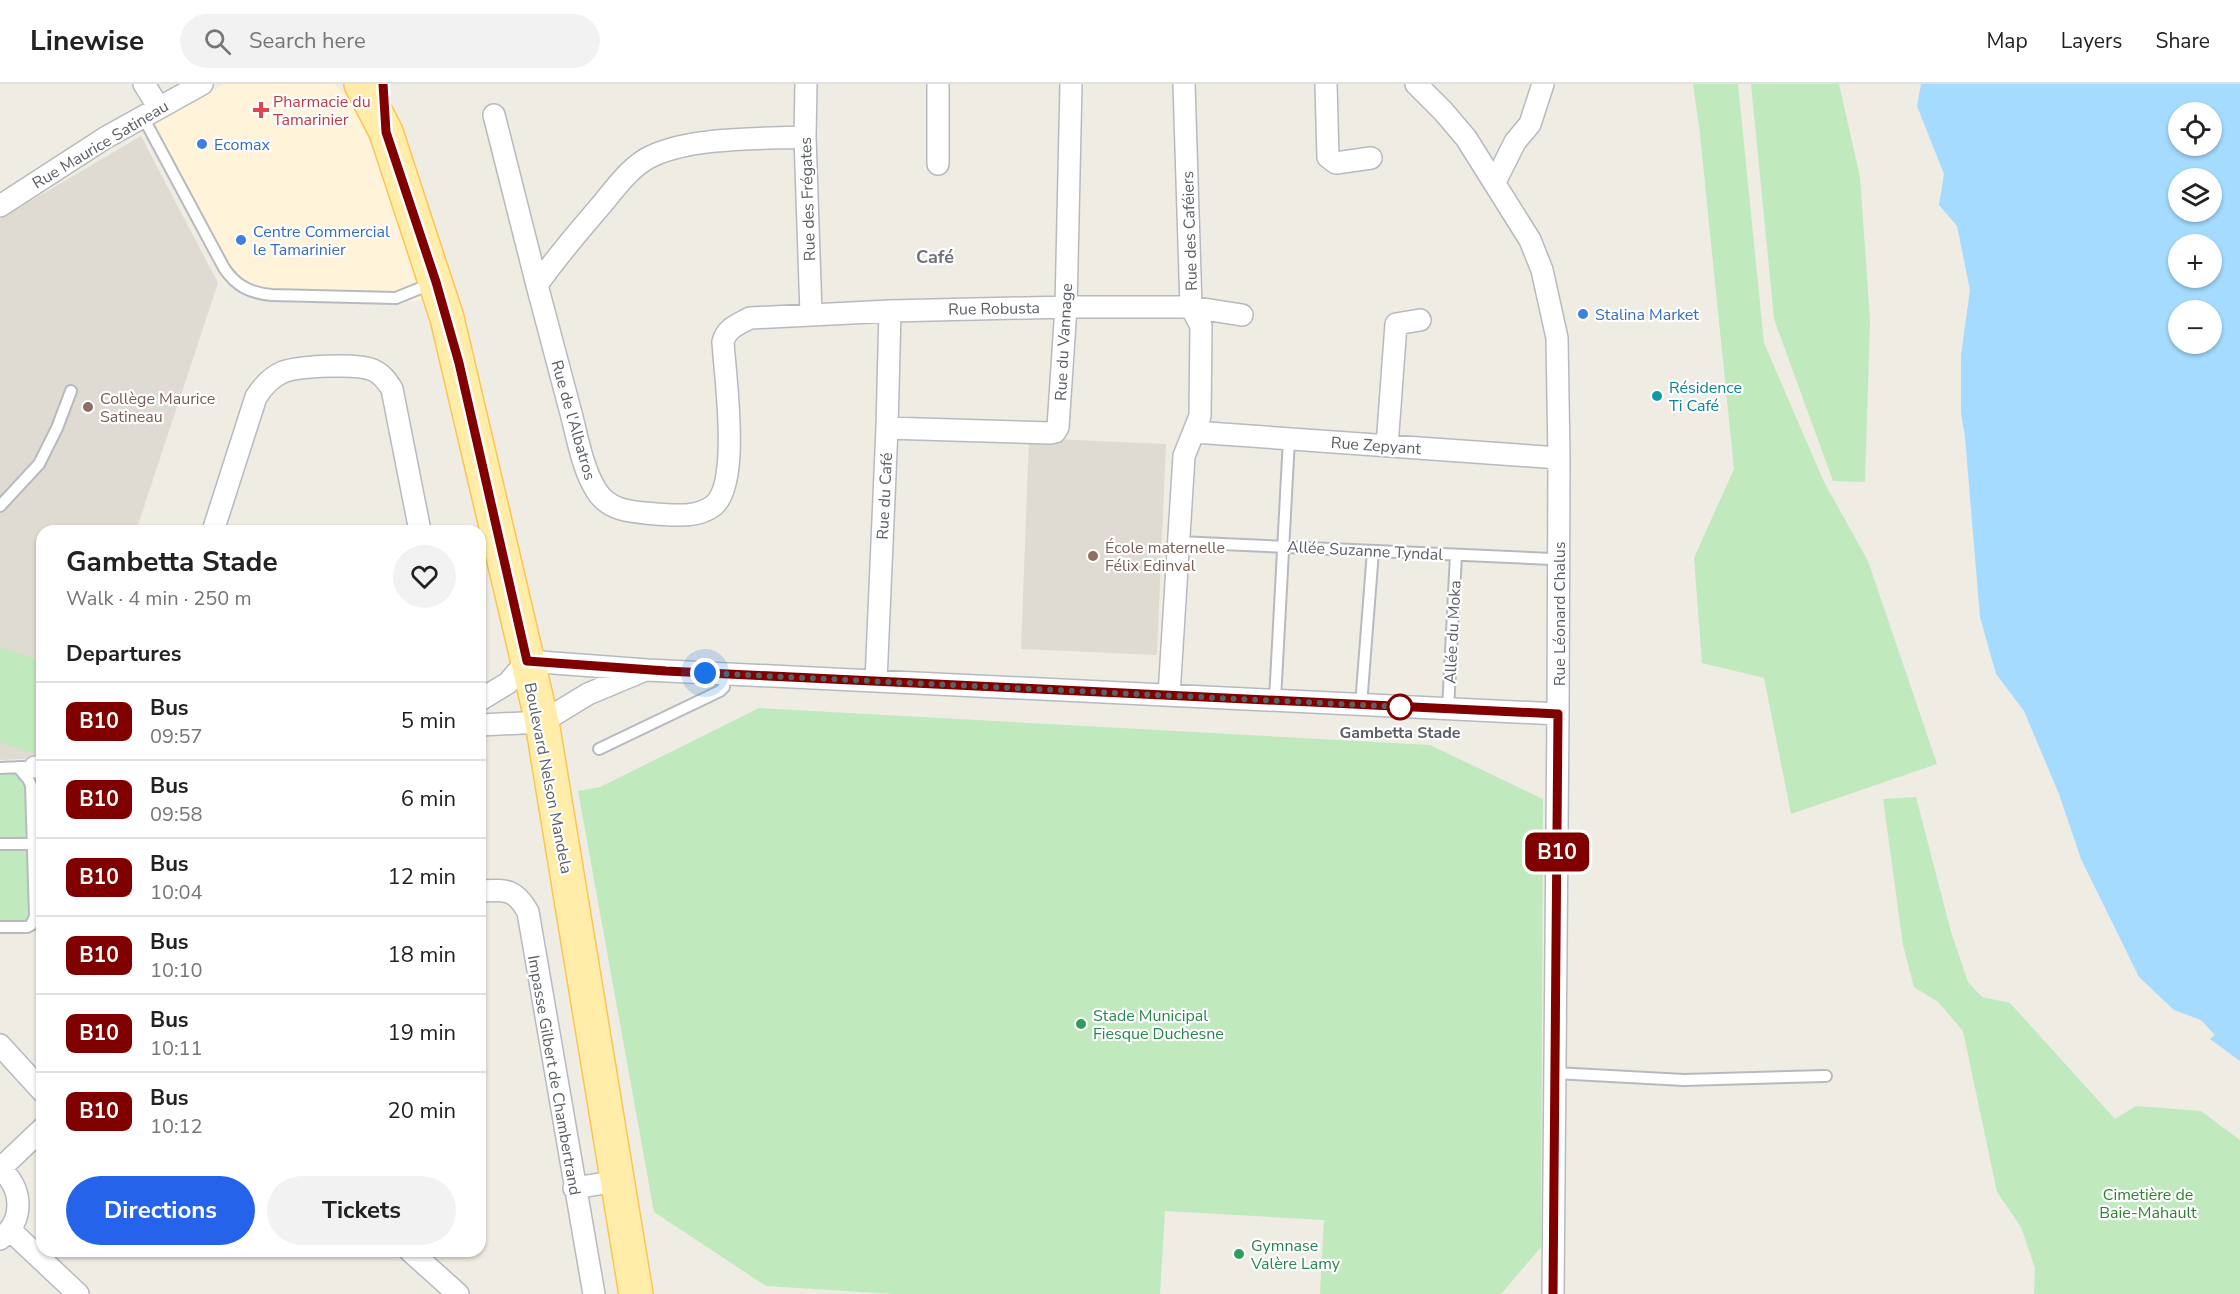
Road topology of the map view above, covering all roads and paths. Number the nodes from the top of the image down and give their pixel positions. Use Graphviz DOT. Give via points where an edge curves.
graph roads {
  1 [pos="144,84"];
  2 [pos="202,84"];
  3 [pos="361,84"];
  4 [pos="383,84"];
  5 [pos="806,84"];
  6 [pos="938,84"];
  7 [pos="1071,84"];
  8 [pos="1184,84"];
  9 [pos="1326,84"];
  10 [pos="1416,84"];
  11 [pos="1543,84"];
  12 [pos="151,113"];
  13 [pos="494,115"];
  14 [pos="386,132"];
  15 [pos="805,137"];
  16 [pos="1515,142"];
  17 [pos="1476,153"];
  18 [pos="1371,158"];
  19 [pos="938,164"];
  20 [pos="1495,182"];
  21 [pos="0,206"];
  22 [pos="436,282"];
  23 [pos="537,285"];
  24 [pos="1066,307"];
  25 [pos="1191,307"];
  26 [pos="890,311"];
  27 [pos="811,314"];
  28 [pos="1242,315"];
  29 [pos="1420,320"];
  30 [pos="71,391"];
  31 [pos="887,428"];
  32 [pos="1194,432"];
  33 [pos="1289,439"];
  34 [pos="1387,446"];
  35 [pos="1559,458"];
  36 [pos="0,506"];
  37 [pos="215,525"];
  38 [pos="419,525"];
  39 [pos="1178,542"];
  40 [pos="1283,547"];
  41 [pos="1372,551"];
  42 [pos="1456,555"];
  43 [pos="1552,559"];
  44 [pos="527,661"];
  45 [pos="647,670"];
  46 [pos="725,674"];
  47 [pos="876,681"];
  48 [pos="1169,695"];
  49 [pos="486,696"];
  50 [pos="1275,700"];
  51 [pos="1361,705"];
  52 [pos="1448,709"];
  53 [pos="1558,714"];
  54 [pos="542,722"];
  55 [pos="486,725"];
  56 [pos="599,749"];
  57 [pos="32,767"];
  58 [pos="0,768"];
  59 [pos="0,844"];
  60 [pos="33,844"];
  61 [pos="486,891"];
  62 [pos="0,927"];
  63 [pos="0,1045"];
  64 [pos="1555,1073"];
  65 [pos="1826,1076"];
  66 [pos="36,1084"];
  67 [pos="36,1135"];
  68 [pos="0,1169"];
  69 [pos="618,1181"];
  70 [pos="574,1188"];
  71 [pos="5,1234"];
  72 [pos="417,1257"];
  73 [pos="78,1294"];
  74 [pos="458,1294"];
  75 [pos="594,1294"];
  76 [pos="636,1294"];
  77 [pos="1553,1294"];
  1 -- 12 [label="street"];
  2 -- 12 [label="street, Rue Maurice Satineau"];
  3 -- 14 [label="main road, Boulevard Nelson Mandela"];
  4 -- 14 [label="main road, Boulevard Nelson Mandela"];
  5 -- 15 [label="street, Rue des Frégates"];
  6 -- 19 [label="street"];
  7 -- 24 [label="street, Rue du Vannage"];
  8 -- 25 [label="street, Rue des Caféiers"];
  9 -- 18 [label="street" via="1328,157 1335,164"];
  10 -- 17 [label="street, Rue Léonard Chalus"];
  11 -- 16 [label="street" via="1530,124"];
  12 -- 21 [label="street, Rue Maurice Satineau"];
  12 -- 22 [label="lane" via="224,267 242,286 272,295 396,298"];
  13 -- 23 [label="street"];
  14 -- 22 [label="main road, Boulevard Nelson Mandela"];
  15 -- 23 [label="street" via="677,147 650,157 624,178"];
  15 -- 27 [label="street, Rue des Frégates"];
  16 -- 17 [label="street"];
  16 -- 20 [label="street"];
  17 -- 20 [label="street, Rue Léonard Chalus"];
  20 -- 35 [label="street, Rue Léonard Chalus" via="1530,240 1550,301 1557,338"];
  22 -- 44 [label="main road, Boulevard Nelson Mandela" via="459,363"];
  23 -- 27 [label="street, Rue de l'Albatros" via="584,463 597,492 610,505 630,512 693,514 718,501 727,481 730,455 724,337 750,318"];
  24 -- 25 [label="street, Rue Robusta"];
  24 -- 26 [label="street, Rue Robusta"];
  24 -- 31 [label="street, Rue du Vannage" via="1055,432"];
  25 -- 28 [label="street, Rue Robusta"];
  25 -- 32 [label="street, Rue des Caféiers" via="1202,326 1200,416"];
  26 -- 27 [label="street, Rue Robusta"];
  26 -- 31 [label="street, Rue du Café"];
  29 -- 34 [label="street" via="1396,324"];
  30 -- 36 [label="lane" via="39,464"];
  31 -- 47 [label="street, Rue du Café"];
  32 -- 33 [label="street, Rue Zepyant"];
  32 -- 39 [label="street, Rue des Caféiers" via="1184,456"];
  33 -- 34 [label="street, Rue Zepyant"];
  33 -- 40 [label="lane"];
  34 -- 35 [label="street, Rue Zepyant"];
  35 -- 53 [label="street, Rue Léonard Chalus"];
  37 -- 38 [label="street" via="256,397 265,383 283,372 304,368 361,366 386,379 392,389"];
  39 -- 40 [label="lane, Allée Suzanne Tyndal"];
  39 -- 48 [label="street, Rue des Caféiers"];
  40 -- 41 [label="lane, Allée Suzanne Tyndal"];
  40 -- 50 [label="lane"];
  41 -- 42 [label="lane, Allée Suzanne Tyndal"];
  41 -- 51 [label="lane"];
  42 -- 43 [label="lane, Allée Suzanne Tyndal"];
  42 -- 52 [label="lane, Allée du Moka"];
  44 -- 45 [label="street"];
  44 -- 49 [label="street" via="508,683"];
  44 -- 54 [label="main road, Boulevard Nelson Mandela"];
  45 -- 46 [label="street"];
  45 -- 54 [label="street" via="588,694"];
  46 -- 47 [label="street"];
  46 -- 56 [label="lane" via="720,691"];
  47 -- 48 [label="street"];
  48 -- 50 [label="street"];
  50 -- 51 [label="street"];
  51 -- 52 [label="street"];
  52 -- 53 [label="street"];
  53 -- 64 [label="street, Rue Léonard Chalus"];
  54 -- 55 [label="street"];
  54 -- 69 [label="main road, Boulevard Nelson Mandela"];
  57 -- 58 [label="lane"];
  57 -- 60 [label="lane" via="28,779"];
  59 -- 60 [label="lane"];
  60 -- 62 [label="lane" via="33,922 27,927"];
  61 -- 70 [label="street, Impasse Gilbert de Chambertrand" via="514,894 528,912"];
  63 -- 66 [label="street"];
  64 -- 65 [label="lane" via="1683,1080"];
  64 -- 77 [label="street, Rue Léonard Chalus"];
  67 -- 68 [label="street"];
  68 -- 71 [label="street" via="18,1193 18,1212"];
  69 -- 70 [label="street"];
  69 -- 76 [label="main road, Boulevard Nelson Mandela"];
  70 -- 75 [label="street, Impasse Gilbert de Chambertrand"];
  71 -- 73 [label="street"];
  72 -- 74 [label="street"];
}
